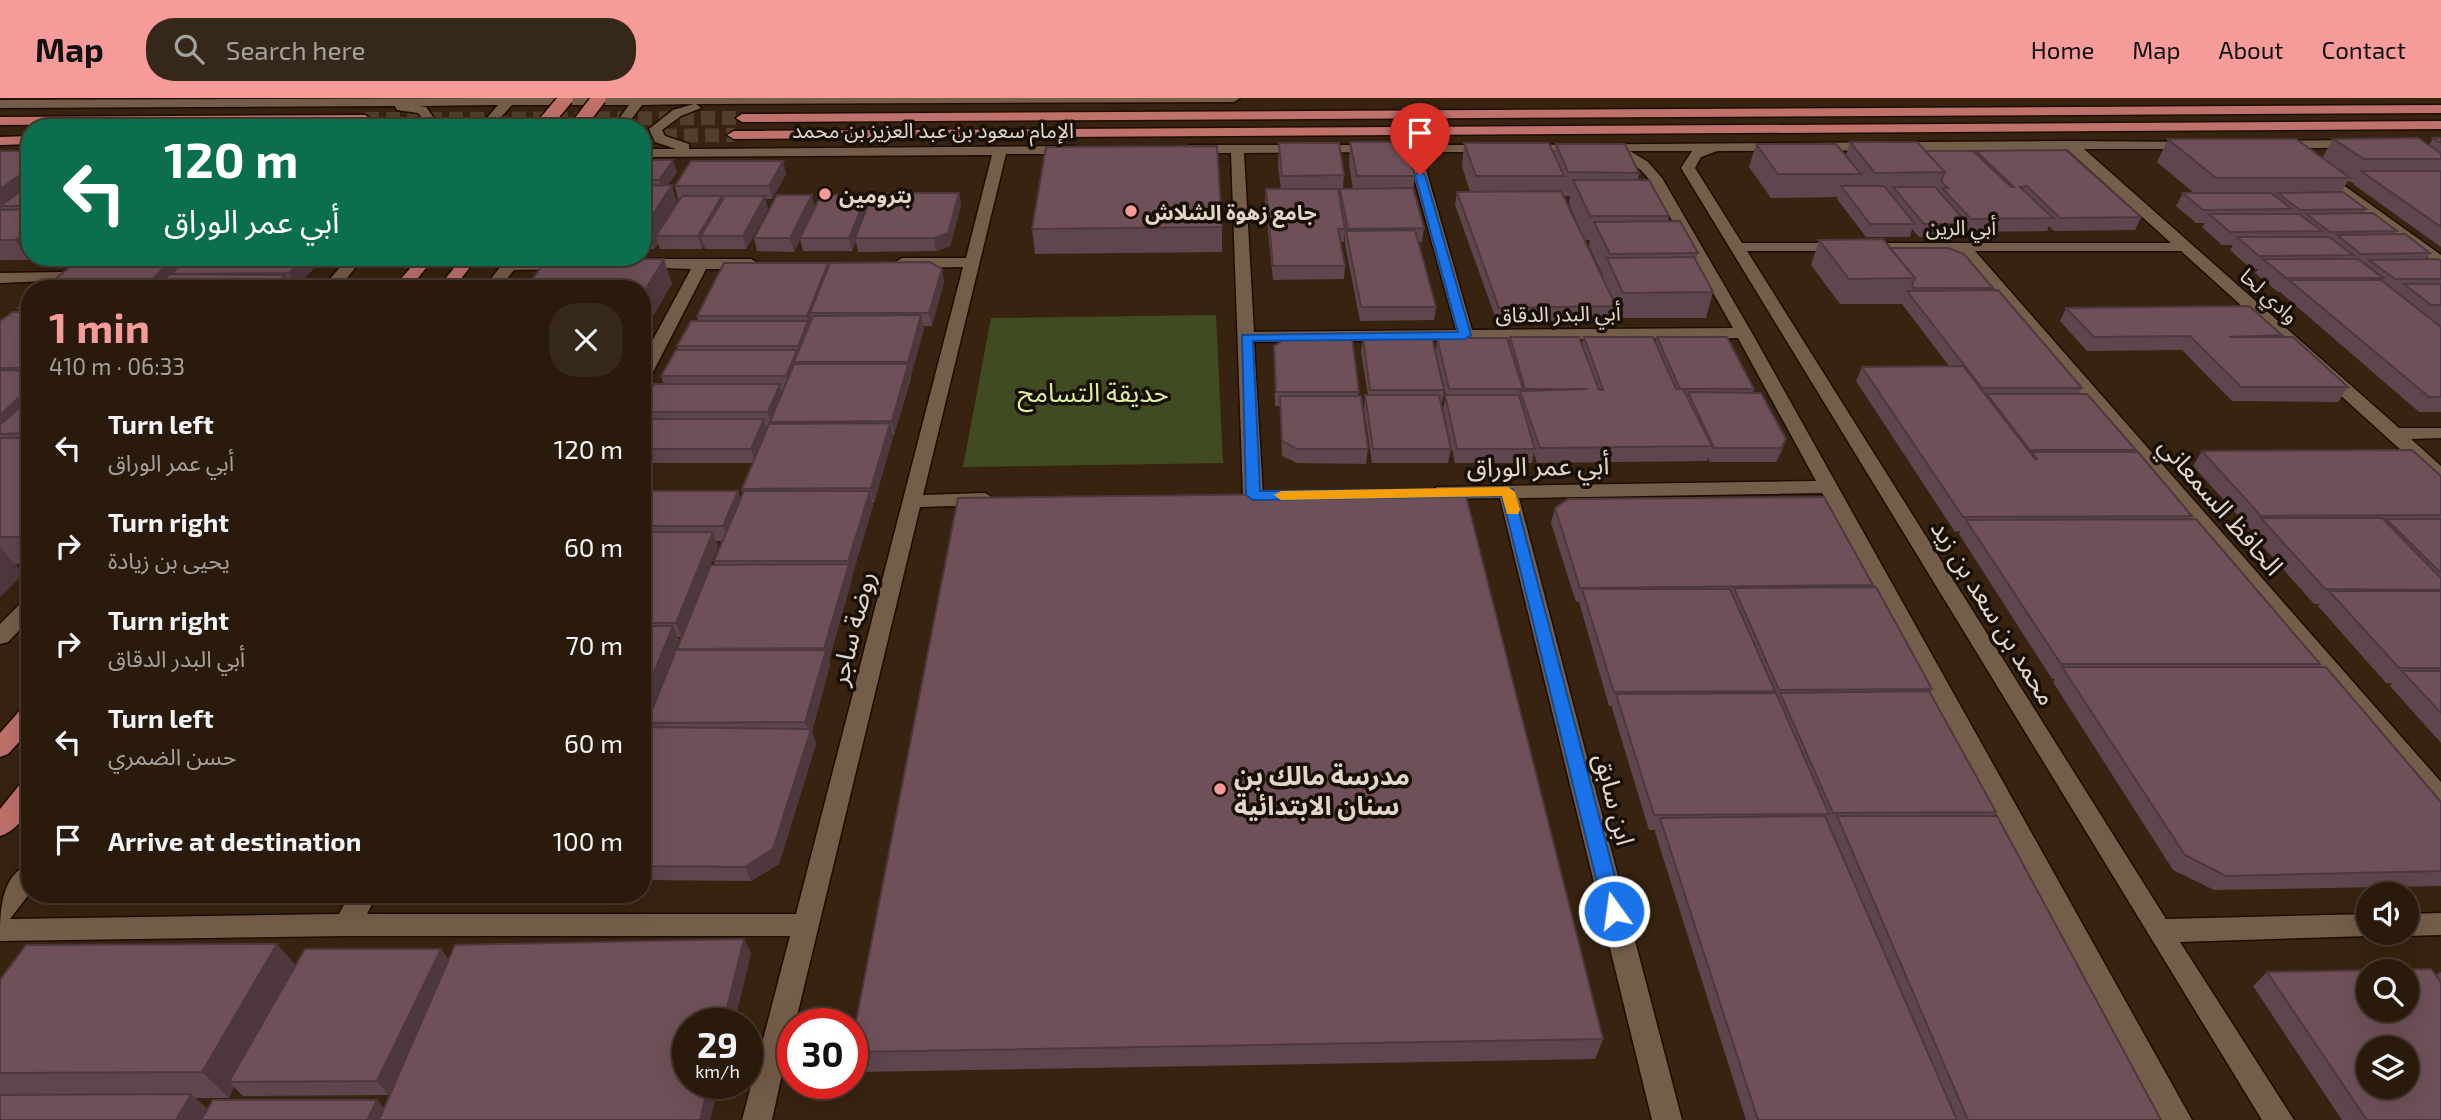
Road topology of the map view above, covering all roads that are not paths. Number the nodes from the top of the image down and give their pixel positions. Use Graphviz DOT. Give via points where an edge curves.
graph roads {
  1 [pos="421,98"];
  2 [pos="566,98"];
  3 [pos="599,98"];
  4 [pos="734,98"];
  5 [pos="1234,98"];
  6 [pos="2054,98"];
  7 [pos="511,99"];
  8 [pos="1001,99"];
  9 [pos="640,100"];
  10 [pos="785,100"];
  11 [pos="243,103"];
  12 [pos="0,104"];
  13 [pos="2441,108"];
  14 [pos="1815,111"];
  15 [pos="742,118"];
  16 [pos="428,119"];
  17 [pos="492,119"];
  18 [pos="548,119"];
  19 [pos="583,119"];
  20 [pos="625,119"];
  21 [pos="0,121"];
  22 [pos="21,121"];
  23 [pos="2441,125"];
  24 [pos="1975,128"];
  25 [pos="734,135"];
  26 [pos="21,140"];
  27 [pos="0,141"];
  28 [pos="2377,142"];
  29 [pos="2071,145"];
  30 [pos="2203,145"];
  31 [pos="2256,145"];
  32 [pos="2282,145"];
  33 [pos="1720,147"];
  34 [pos="1601,148"];
  35 [pos="1181,149"];
  36 [pos="1237,149"];
  37 [pos="1413,149"];
  38 [pos="1000,150"];
  39 [pos="1084,150"];
  40 [pos="802,151"];
  41 [pos="651,153"];
  42 [pos="651,160"];
  43 [pos="1673,172"];
  44 [pos="1737,247"];
  45 [pos="1964,247"];
  46 [pos="2185,247"];
  47 [pos="970,262"];
  48 [pos="2441,262"];
  49 [pos="889,263"];
  50 [pos="651,264"];
  51 [pos="701,264"];
  52 [pos="768,264"];
  53 [pos="349,266"];
  54 [pos="420,266"];
  55 [pos="464,266"];
  56 [pos="509,266"];
  57 [pos="64,277"];
  58 [pos="0,278"];
  59 [pos="338,280"];
  60 [pos="408,280"];
  61 [pos="452,280"];
  62 [pos="498,280"];
  63 [pos="1744,332"];
  64 [pos="1465,335"];
  65 [pos="1246,337"];
  66 [pos="651,359"];
  67 [pos="2441,433"];
  68 [pos="2394,434"];
  69 [pos="2441,476"];
  70 [pos="1827,487"];
  71 [pos="1508,492"];
  72 [pos="1414,493"];
  73 [pos="1253,495"];
  74 [pos="1008,499"];
  75 [pos="912,500"];
  76 [pos="21,615"];
  77 [pos="0,637"];
  78 [pos="21,724"];
  79 [pos="0,748"];
  80 [pos="2441,797"];
  81 [pos="21,801"];
  82 [pos="0,826"];
  83 [pos="21,885"];
  84 [pos="359,903"];
  85 [pos="0,912"];
  86 [pos="2441,924"];
  87 [pos="347,925"];
  88 [pos="806,925"];
  89 [pos="2356,925"];
  90 [pos="2419,925"];
  91 [pos="0,930"];
  92 [pos="2159,931"];
  93 [pos="757,1120"];
  94 [pos="1667,1120"];
  95 [pos="2178,1120"];
  96 [pos="2279,1120"];
  1 -- 11 [label="street"];
  2 -- 18 [label="main road, bridge"];
  3 -- 19 [label="main road, bridge"];
  4 -- 10 [label="street"];
  5 -- 8 [label="street, الإمام سعود بن عبد العزيز بن محمد"];
  6 -- 14 [label="main road" via="1915,102"];
  7 -- 9 [label="street"];
  7 -- 11 [label="street"];
  7 -- 17 [label="street"];
  8 -- 10 [label="street, الإمام سعود بن عبد العزيز بن محمد"];
  9 -- 10 [label="street"];
  9 -- 20 [label="street"];
  10 -- 40 [label="street" via="700,107 677,113 655,129 660,139 676,146"];
  11 -- 12 [label="street"];
  11 -- 16 [label="street" via="407,107 422,110"];
  13 -- 14 [label="main road, الإمام سعود بن عبد العزيز بن محمد"];
  14 -- 15 [label="main road, الإمام سعود بن عبد العزيز بن محمد"];
  21 -- 22 [label="main road"];
  23 -- 24 [label="main road, الإمام سعود بن عبد العزيز بن محمد"];
  24 -- 25 [label="main road, الإمام سعود بن عبد العزيز بن محمد"];
  24 -- 28 [label="main road"];
  26 -- 27 [label="main road"];
  28 -- 32 [label="street"];
  29 -- 30 [label="street"];
  29 -- 33 [label="street"];
  29 -- 46 [label="street, وادي لحا"];
  31 -- 32 [label="street"];
  32 -- 48 [label="street"];
  33 -- 34 [label="street"];
  33 -- 43 [label="street" via="1698,153 1688,168"];
  34 -- 37 [label="street"];
  34 -- 43 [label="street, محمد بن سعد بن زيد"];
  35 -- 36 [label="street"];
  36 -- 37 [label="street"];
  36 -- 65 [label="street"];
  37 -- 64 [label="street"];
  38 -- 39 [label="street, الإمام سعود بن عبد العزيز بن محمد"];
  38 -- 40 [label="street, الإمام سعود بن عبد العزيز بن محمد"];
  38 -- 47 [label="street, روضة ساجر"];
  40 -- 41 [label="street, الإمام سعود بن عبد العزيز بن محمد"];
  40 -- 42 [label="street"];
  43 -- 44 [label="street, محمد بن سعد بن زيد"];
  43 -- 63 [label="street, محمد بن سعد بن زيد"];
  44 -- 45 [label="street, أبي الرين"];
  44 -- 92 [label="street, محمد بن سعد بن زيد"];
  45 -- 46 [label="street, أبي الرين"];
  45 -- 80 [label="street, الحافظ السمعاني"];
  46 -- 68 [label="street, وادي لحا"];
  47 -- 49 [label="street"];
  47 -- 75 [label="street, روضة ساجر"];
  50 -- 51 [label="street"];
  51 -- 52 [label="street"];
  51 -- 66 [label="street"];
  53 -- 59 [label="street"];
  54 -- 60 [label="main road"];
  55 -- 61 [label="main road"];
  56 -- 62 [label="street"];
  57 -- 58 [label="street"];
  63 -- 64 [label="street, أبي البدر الدقاق"];
  63 -- 70 [label="street, محمد بن سعد بن زيد"];
  64 -- 65 [label="street, أبي البدر الدقاق"];
  65 -- 73 [label="street"];
  67 -- 68 [label="street"];
  68 -- 69 [label="street, وادي لحا"];
  70 -- 71 [label="street, أبي عمر الوراق"];
  70 -- 95 [label="street, محمد بن سعد بن زيد"];
  71 -- 72 [label="street, أبي عمر الوراق"];
  71 -- 94 [label="street, ابن سابق"];
  74 -- 75 [label="street"];
  75 -- 88 [label="street, روضة ساجر"];
  76 -- 77 [label="street"];
  78 -- 79 [label="main road"];
  81 -- 82 [label="main road"];
  83 -- 85 [label="street"];
  84 -- 87 [label="street"];
  86 -- 90 [label="street"];
  87 -- 88 [label="street"];
  87 -- 91 [label="street"];
  88 -- 93 [label="street, روضة ساجر"];
  89 -- 92 [label="street"];
  92 -- 96 [label="street, محمد بن سعد بن زيد"];
}
